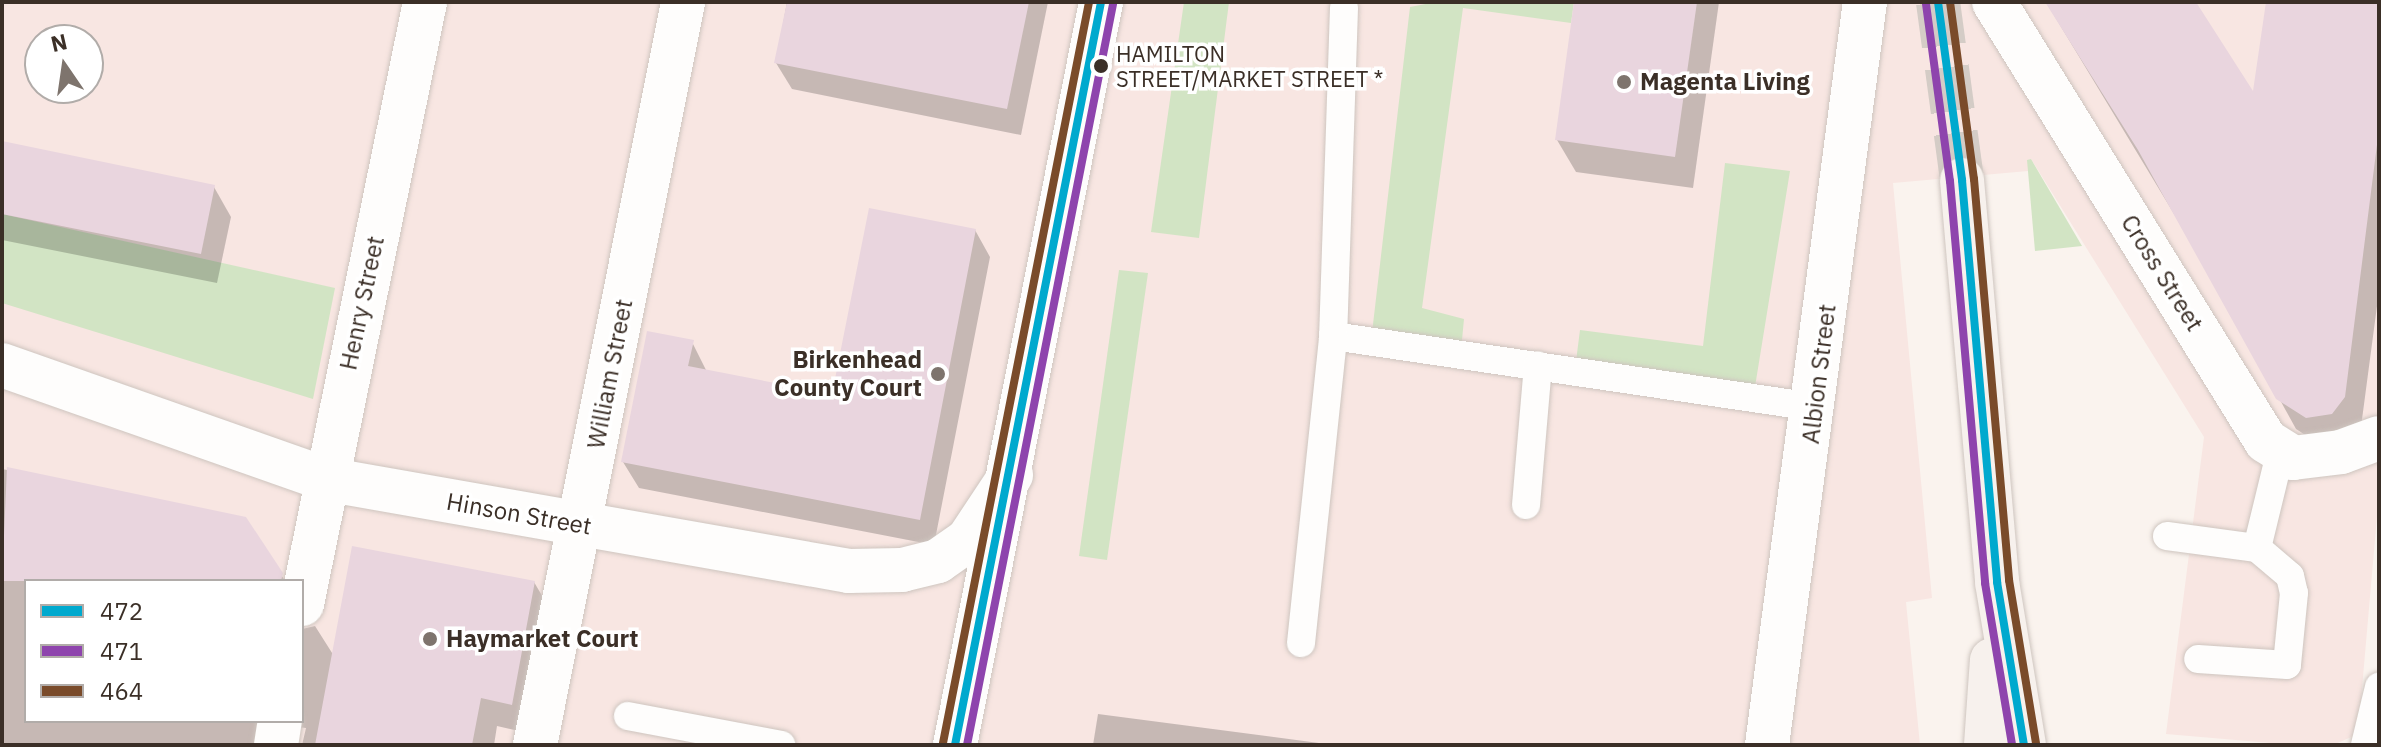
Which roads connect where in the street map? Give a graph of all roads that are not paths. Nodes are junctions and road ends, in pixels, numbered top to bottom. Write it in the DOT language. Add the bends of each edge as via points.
graph roads {
  1 [pos="425,2"];
  2 [pos="683,2"];
  3 [pos="1101,2"];
  4 [pos="1865,2"];
  5 [pos="1994,2"];
  6 [pos="1344,8"];
  7 [pos="1962,180"];
  8 [pos="1333,336"];
  9 [pos="2,365"];
  10 [pos="1538,366"];
  11 [pos="1815,407"];
  12 [pos="2379,438"];
  13 [pos="2280,454"];
  14 [pos="1011,475"];
  15 [pos="325,479"];
  16 [pos="1526,505"];
  17 [pos="580,525"];
  18 [pos="2167,536"];
  19 [pos="2257,548"];
  20 [pos="1997,582"];
  21 [pos="304,593"];
  22 [pos="1301,643"];
  23 [pos="2198,659"];
  24 [pos="2379,687"];
  25 [pos="628,716"];
  26 [pos="280,723"];
  27 [pos="276,745"];
  28 [pos="535,745"];
  29 [pos="781,745"];
  30 [pos="955,745"];
  31 [pos="1767,745"];
  32 [pos="1986,745"];
  33 [pos="2024,745"];
  34 [pos="2365,745"];
  1 -- 15 [label="street, Henry Street"];
  2 -- 17 [label="street, William Street"];
  3 -- 14 [label="street"];
  4 -- 11 [label="street, Albion Street"];
  5 -- 13 [label="street, Cross Street" via="2266,441"];
  6 -- 8 [label="lane"];
  7 -- 20 [label="main road"];
  8 -- 10 [label="lane"];
  8 -- 22 [label="lane"];
  9 -- 15 [label="street, Hinson Street"];
  10 -- 11 [label="lane"];
  10 -- 16 [label="lane"];
  11 -- 31 [label="street, Albion Street"];
  12 -- 13 [label="street" via="2341,452 2293,458"];
  13 -- 19 [label="lane"];
  14 -- 17 [label="street, Hinson Street" via="968,540 938,561 902,570 849,571"];
  14 -- 30 [label="street"];
  15 -- 17 [label="street, Hinson Street"];
  15 -- 21 [label="street, Henry Street"];
  17 -- 28 [label="street, William Street"];
  18 -- 19 [label="lane"];
  19 -- 23 [label="lane" via="2290,576 2294,593 2287,665"];
  20 -- 32 [label="main road"];
  20 -- 33 [label="main road"];
  24 -- 34 [label="lane"];
  25 -- 29 [label="lane"];
  26 -- 27 [label="street"];
}
